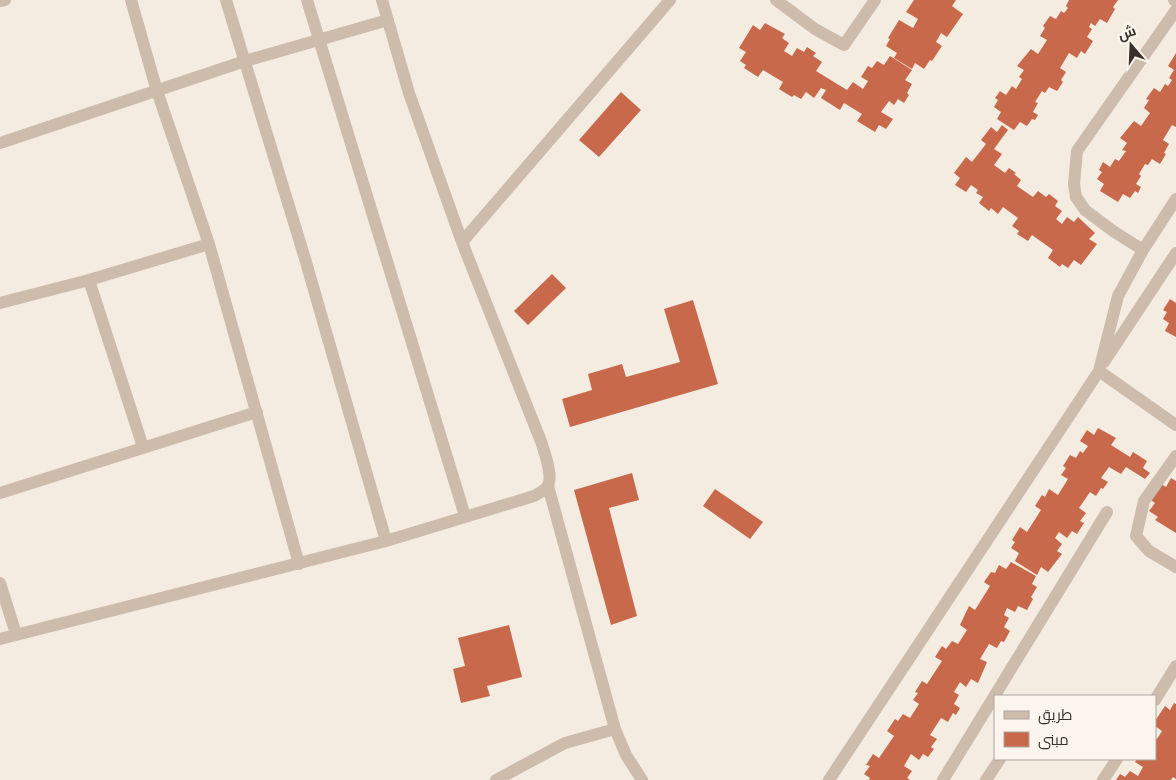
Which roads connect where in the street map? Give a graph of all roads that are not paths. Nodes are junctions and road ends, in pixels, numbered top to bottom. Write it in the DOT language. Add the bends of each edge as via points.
graph roads {
  1 [pos="5,0"];
  2 [pos="131,0"];
  3 [pos="226,0"];
  4 [pos="307,0"];
  5 [pos="382,0"];
  6 [pos="670,0"];
  7 [pos="776,0"];
  8 [pos="875,0"];
  9 [pos="0,2"];
  10 [pos="1176,10"];
  11 [pos="388,20"];
  12 [pos="319,39"];
  13 [pos="245,61"];
  14 [pos="158,91"];
  15 [pos="0,143"];
  16 [pos="1176,199"];
  17 [pos="462,242"];
  18 [pos="209,244"];
  19 [pos="1143,250"];
  20 [pos="1176,253"];
  21 [pos="89,280"];
  22 [pos="0,303"];
  23 [pos="1099,371"];
  24 [pos="256,412"];
  25 [pos="1176,425"];
  26 [pos="143,447"];
  27 [pos="1176,456"];
  28 [pos="548,486"];
  29 [pos="0,493"];
  30 [pos="1107,512"];
  31 [pos="465,516"];
  32 [pos="386,541"];
  33 [pos="299,564"];
  34 [pos="1176,567"];
  35 [pos="0,583"];
  36 [pos="16,634"];
  37 [pos="0,640"];
  38 [pos="1176,666"];
  39 [pos="995,695"];
  40 [pos="994,697"];
  41 [pos="1156,698"];
  42 [pos="615,729"];
  43 [pos="999,760"];
  44 [pos="1116,760"];
  45 [pos="515,777"];
  46 [pos="496,780"];
  47 [pos="642,780"];
  48 [pos="828,780"];
  49 [pos="943,780"];
  50 [pos="986,780"];
  51 [pos="1103,780"];
  1 -- 9 [label="street"];
  2 -- 14 [label="street"];
  3 -- 13 [label="street"];
  4 -- 12 [label="street"];
  5 -- 11 [label="street"];
  6 -- 17 [label="street"];
  7 -- 8 [label="street" via="815,30 844,45"];
  10 -- 19 [label="street" via="1077,151 1076,197 1085,210"];
  11 -- 12 [label="street"];
  11 -- 17 [label="street" via="409,93"];
  12 -- 13 [label="street"];
  12 -- 31 [label="street"];
  13 -- 14 [label="street"];
  13 -- 32 [label="street"];
  14 -- 15 [label="street"];
  14 -- 18 [label="street"];
  16 -- 19 [label="street"];
  17 -- 28 [label="street" via="542,444 548,466"];
  18 -- 21 [label="street"];
  18 -- 24 [label="street"];
  19 -- 23 [label="street" via="1118,296"];
  20 -- 23 [label="street"];
  21 -- 22 [label="street"];
  21 -- 26 [label="street"];
  23 -- 25 [label="street"];
  23 -- 48 [label="street"];
  24 -- 26 [label="street"];
  24 -- 33 [label="street"];
  26 -- 29 [label="street"];
  27 -- 34 [label="street" via="1144,502 1136,536 1149,551"];
  28 -- 31 [label="street" via="534,496"];
  28 -- 42 [label="street"];
  30 -- 39 [label="street"];
  31 -- 32 [label="street"];
  32 -- 33 [label="street"];
  33 -- 36 [label="street"];
  35 -- 36 [label="street"];
  36 -- 37 [label="street"];
  38 -- 41 [label="street"];
  40 -- 49 [label="street"];
  42 -- 45 [label="street" via="565,743"];
  42 -- 47 [label="street"];
  43 -- 50 [label="street"];
  44 -- 51 [label="street"];
  45 -- 46 [label="street"];
}
